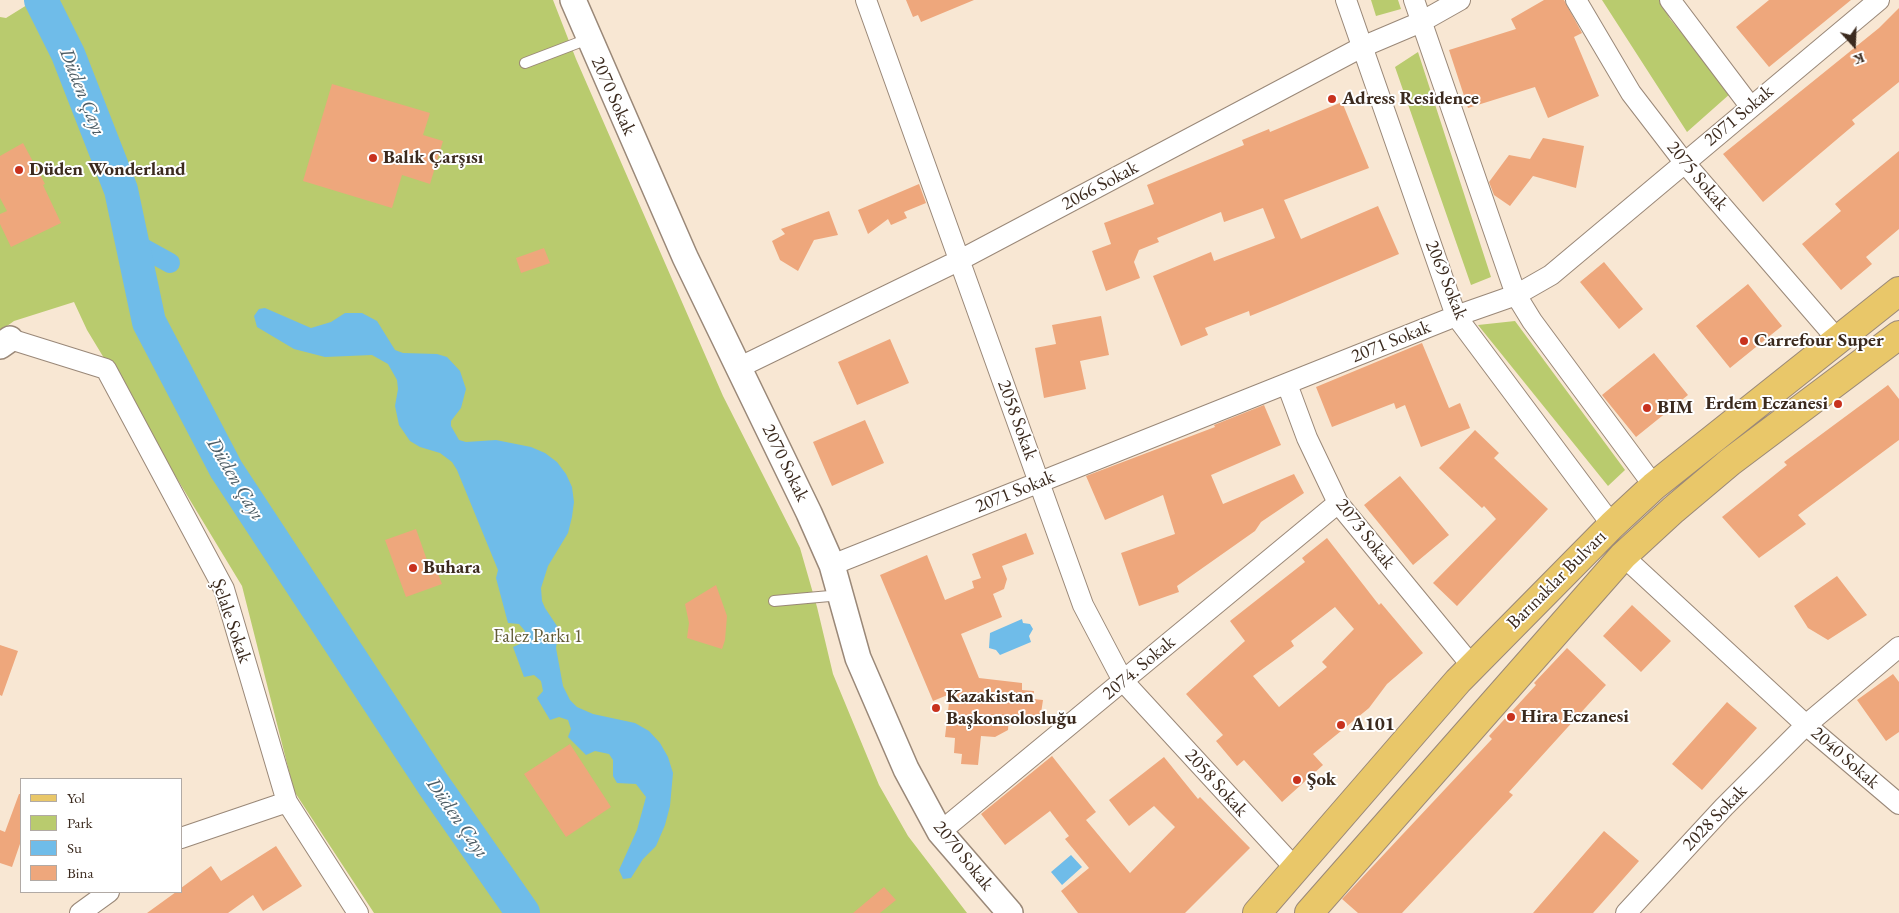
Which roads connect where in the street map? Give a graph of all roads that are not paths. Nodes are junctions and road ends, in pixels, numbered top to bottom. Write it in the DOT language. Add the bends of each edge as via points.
graph roads {
  1 [pos="573,0"];
  2 [pos="866,0"];
  3 [pos="1346,0"];
  4 [pos="1414,0"];
  5 [pos="1460,0"];
  6 [pos="1576,0"];
  7 [pos="1670,0"];
  8 [pos="1879,0"];
  9 [pos="1421,22"];
  10 [pos="588,39"];
  11 [pos="1362,47"];
  12 [pos="525,63"];
  13 [pos="1750,106"];
  14 [pos="1684,162"];
  15 [pos="960,260"];
  16 [pos="1899,291"];
  17 [pos="1516,295"];
  18 [pos="1456,316"];
  19 [pos="1899,335"];
  20 [pos="1837,339"];
  21 [pos="5,343"];
  22 [pos="738,368"];
  23 [pos="1287,384"];
  24 [pos="1039,482"];
  25 [pos="1654,486"];
  26 [pos="1338,503"];
  27 [pos="1612,525"];
  28 [pos="1623,556"];
  29 [pos="832,565"];
  30 [pos="842,595"];
  31 [pos="774,602"];
  32 [pos="1899,647"];
  33 [pos="1472,666"];
  34 [pos="1123,681"];
  35 [pos="1806,725"];
  36 [pos="287,802"];
  37 [pos="1899,804"];
  38 [pos="940,832"];
  39 [pos="182,838"];
  40 [pos="1295,868"];
  41 [pos="108,893"];
  42 [pos="1318,910"];
  43 [pos="80,913"];
  44 [pos="358,913"];
  45 [pos="1010,913"];
  46 [pos="1257,913"];
  47 [pos="1626,913"];
  1 -- 10 [label="street, 2070 Sokak"];
  2 -- 15 [label="street, 2058 Sokak"];
  3 -- 11 [label="street, 2069 Sokak"];
  4 -- 9 [label="street"];
  5 -- 9 [label="street, 2066 Sokak"];
  6 -- 14 [label="street, 2075 Sokak" via="1631,93"];
  7 -- 13 [label="street"];
  8 -- 13 [label="street, 2071 Sokak"];
  9 -- 11 [label="street, 2066 Sokak"];
  9 -- 17 [label="street"];
  10 -- 12 [label="lane"];
  10 -- 22 [label="street, 2070 Sokak"];
  11 -- 15 [label="street, 2066 Sokak"];
  11 -- 18 [label="street, 2069 Sokak"];
  13 -- 14 [label="street, 2071 Sokak"];
  14 -- 17 [label="street, 2071 Sokak" via="1551,275"];
  14 -- 20 [label="street, 2075 Sokak"];
  15 -- 22 [label="street, 2066 Sokak"];
  15 -- 24 [label="street, 2058 Sokak"];
  16 -- 20 [label="main road, Barınaklar Bulvarı"];
  17 -- 18 [label="street, 2071 Sokak"];
  17 -- 25 [label="street"];
  18 -- 23 [label="street, 2071 Sokak"];
  18 -- 27 [label="street, 2069 Sokak"];
  19 -- 28 [label="main road, Barınaklar Bulvarı" via="1730,462"];
  20 -- 25 [label="main road, Barınaklar Bulvarı"];
  21 -- 36 [label="street, Şelale Sokak" via="106,369 224,589"];
  22 -- 29 [label="street, 2070 Sokak"];
  23 -- 24 [label="street, 2071 Sokak"];
  23 -- 26 [label="street, 2073 Sokak" via="1307,438"];
  24 -- 29 [label="street, 2071 Sokak"];
  24 -- 34 [label="street, 2058 Sokak" via="1083,605"];
  25 -- 27 [label="main road, Barınaklar Bulvarı"];
  26 -- 33 [label="street, 2073 Sokak"];
  26 -- 34 [label="street, 2074. Sokak"];
  27 -- 33 [label="main road, Barınaklar Bulvarı"];
  28 -- 35 [label="street"];
  28 -- 42 [label="main road, Barınaklar Bulvarı"];
  29 -- 30 [label="street, 2070 Sokak"];
  30 -- 31 [label="lane"];
  30 -- 38 [label="street, 2070 Sokak" via="858,658 906,769"];
  32 -- 35 [label="street, 2040 Sokak"];
  33 -- 40 [label="main road, Barınaklar Bulvarı"];
  34 -- 38 [label="street, 2074. Sokak"];
  34 -- 40 [label="street, 2058 Sokak"];
  35 -- 37 [label="street, 2040 Sokak"];
  35 -- 47 [label="street, 2028 Sokak" via="1724,807"];
  36 -- 39 [label="street"];
  36 -- 44 [label="street, Şelale Sokak"];
  38 -- 45 [label="street, 2070 Sokak"];
  40 -- 46 [label="main road, Barınaklar Bulvarı"];
  41 -- 43 [label="street"];
}
